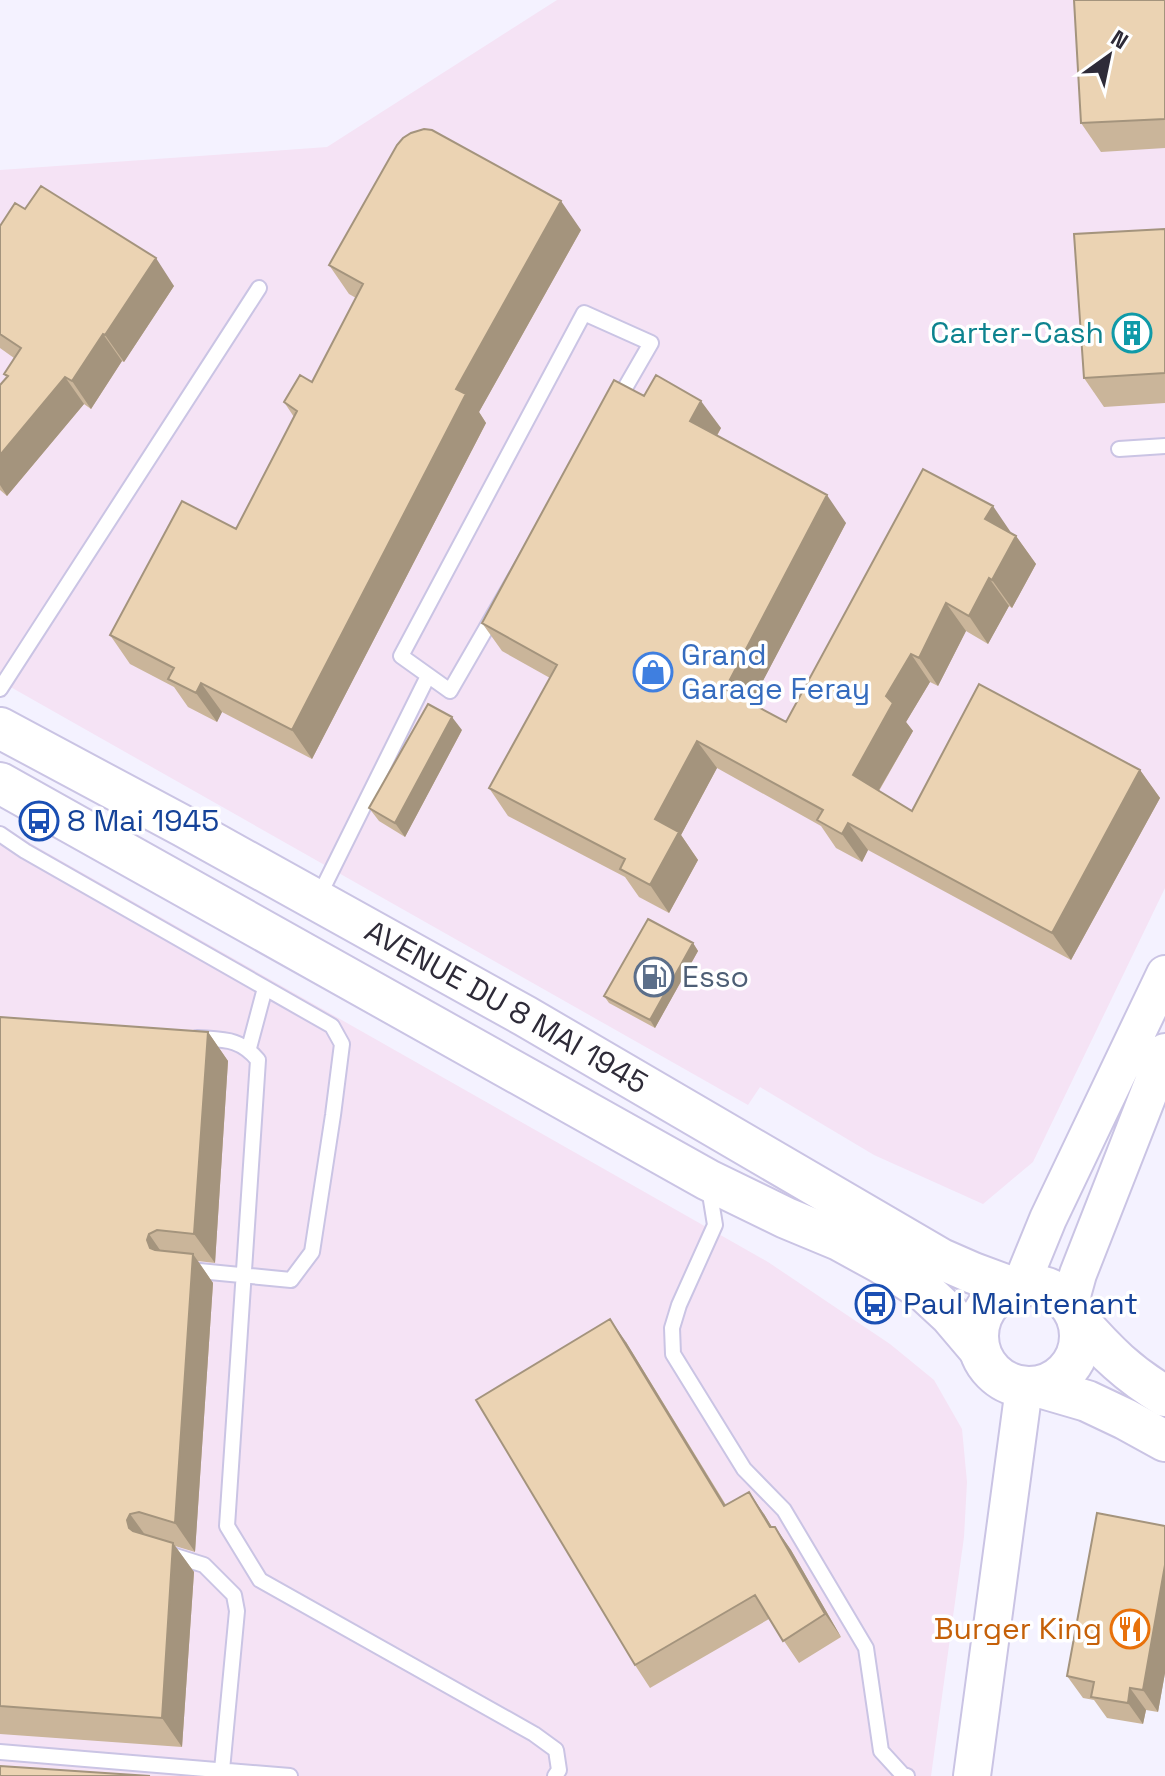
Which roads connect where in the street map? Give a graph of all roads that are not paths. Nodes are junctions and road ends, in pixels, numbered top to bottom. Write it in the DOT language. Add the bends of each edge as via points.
graph roads {
  1 [pos="259,288"];
  2 [pos="1165,446"];
  3 [pos="1119,449"];
  4 [pos="428,676"];
  5 [pos="0,689"];
  6 [pos="0,728"];
  7 [pos="0,783"];
  8 [pos="0,834"];
  9 [pos="316,901"];
  10 [pos="1165,974"];
  11 [pos="265,988"];
  12 [pos="183,1037"];
  13 [pos="249,1048"];
  14 [pos="1165,1052"];
  15 [pos="598,1119"];
  16 [pos="708,1180"];
  17 [pos="177,1269"];
  18 [pos="1016,1286"];
  19 [pos="1075,1314"];
  20 [pos="978,1348"];
  21 [pos="1032,1387"];
  22 [pos="1165,1396"];
  23 [pos="1165,1441"];
  24 [pos="157,1551"];
  25 [pos="0,1752"];
  26 [pos="222,1770"];
  27 [pos="290,1776"];
  28 [pos="555,1776"];
  29 [pos="907,1776"];
  30 [pos="972,1776"];
  1 -- 5 [label="lane"];
  2 -- 3 [label="lane"];
  4 -- 4 [label="lane" via="450,691 651,343 584,313 401,656"];
  4 -- 9 [label="lane"];
  6 -- 9 [label="main road, AVENUE DU 8 MAI 1945"];
  7 -- 15 [label="main road, AVENUE DU 8 MAI 1945"];
  8 -- 11 [label="lane"];
  9 -- 15 [label="main road" via="318,926 337,950"];
  9 -- 18 [label="main road, AVENUE DU 8 MAI 1945" via="525,1016 941,1259"];
  10 -- 18 [label="street"];
  11 -- 13 [label="lane"];
  11 -- 17 [label="lane" via="332,1026 342,1044 312,1252 291,1280"];
  12 -- 13 [label="lane"];
  13 -- 28 [label="lane" via="258,1060 227,1526 260,1580 534,1734 556,1750"];
  14 -- 19 [label="street" via="1078,1274"];
  15 -- 16 [label="main road, AVENUE DU 8 MAI 1945"];
  16 -- 20 [label="main road, AVENUE DU 8 MAI 1945" via="881,1263 923,1290"];
  16 -- 29 [label="lane" via="715,1225 679,1305 672,1328 673,1354 744,1469 784,1510 866,1648 881,1751"];
  18 -- 19 [label="main road, AVENUE DU 8 MAI 1945" via="1050,1289"];
  18 -- 20 [label="main road" via="987,1305 977,1333"];
  19 -- 21 [label="main road" via="1080,1334 1073,1362 1053,1382"];
  19 -- 22 [label="main road, AVENUE DU 8 MAI 1945" via="1106,1353"];
  20 -- 21 [label="main road, AVENUE DU 8 MAI 1945" via="995,1375 1009,1384"];
  21 -- 23 [label="main road, AVENUE DU 8 MAI 1945" via="1087,1401"];
  21 -- 30 [label="street"];
  24 -- 26 [label="lane" via="204,1565 234,1595 237,1611"];
  25 -- 26 [label="lane"];
  26 -- 27 [label="lane"];
}
